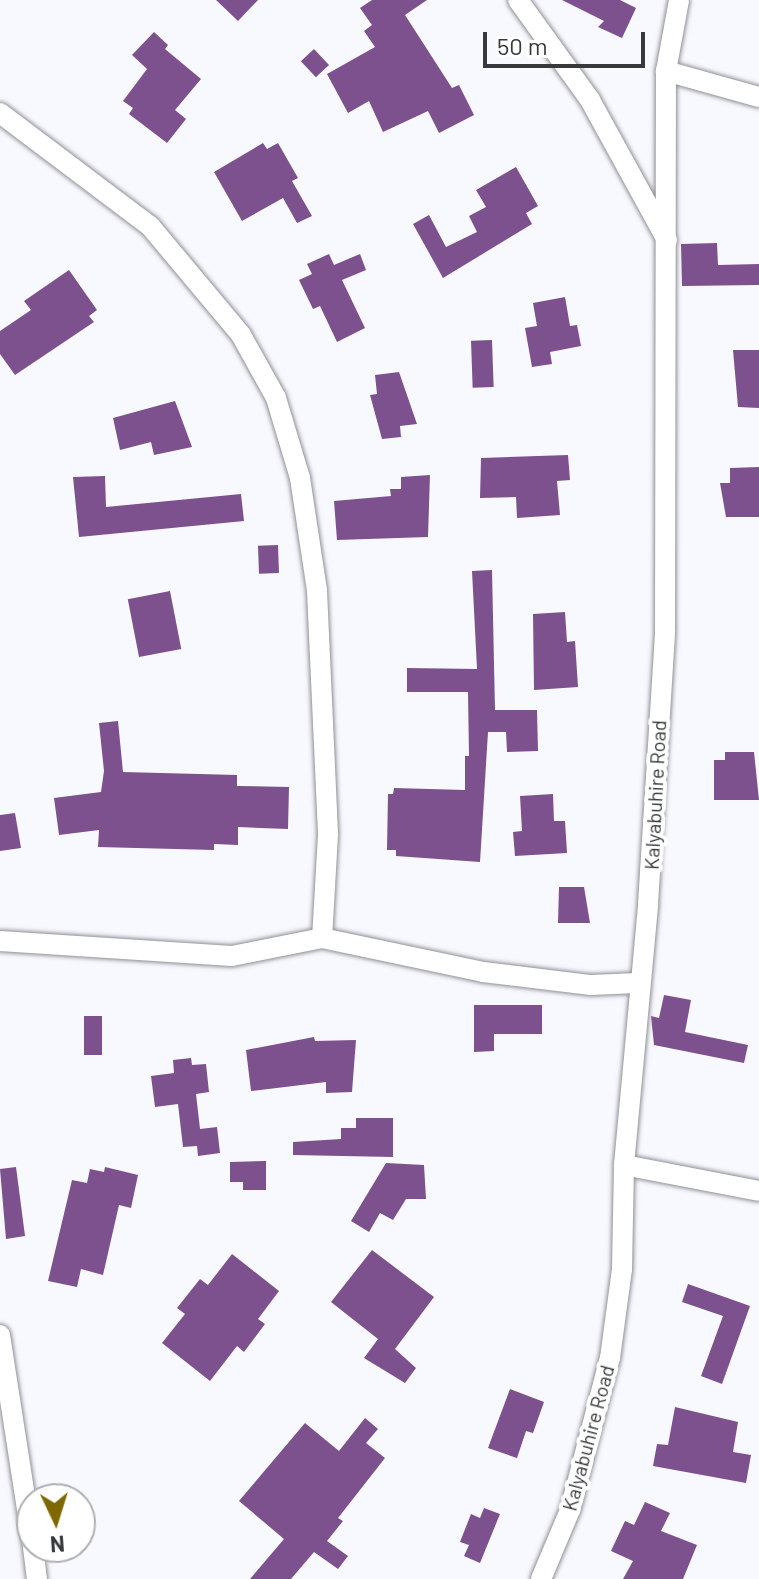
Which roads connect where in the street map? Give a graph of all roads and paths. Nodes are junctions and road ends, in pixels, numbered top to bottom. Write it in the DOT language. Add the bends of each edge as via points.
graph roads {
  1 [pos="518,0"];
  2 [pos="679,0"];
  3 [pos="666,71"];
  4 [pos="759,97"];
  5 [pos="0,113"];
  6 [pos="669,243"];
  7 [pos="322,938"];
  8 [pos="0,941"];
  9 [pos="637,983"];
  10 [pos="624,1165"];
  11 [pos="759,1191"];
  12 [pos="0,1335"];
  13 [pos="23,1483"];
  14 [pos="541,1579"];
  1 -- 6 [label="street" via="590,100"];
  2 -- 3 [label="street, Kalyabuhire Road"];
  3 -- 4 [label="street"];
  3 -- 6 [label="street, Kalyabuhire Road"];
  5 -- 7 [label="street" via="150,226 241,335 276,398 300,478 317,591 328,807"];
  6 -- 9 [label="street, Kalyabuhire Road" via="665,631 648,904"];
  7 -- 8 [label="street" via="232,956"];
  7 -- 9 [label="street" via="483,972 591,985"];
  9 -- 10 [label="street, Kalyabuhire Road"];
  10 -- 11 [label="street"];
  10 -- 14 [label="street, Kalyabuhire Road" via="622,1269 610,1358 570,1510"];
  12 -- 13 [label="street"];
}
